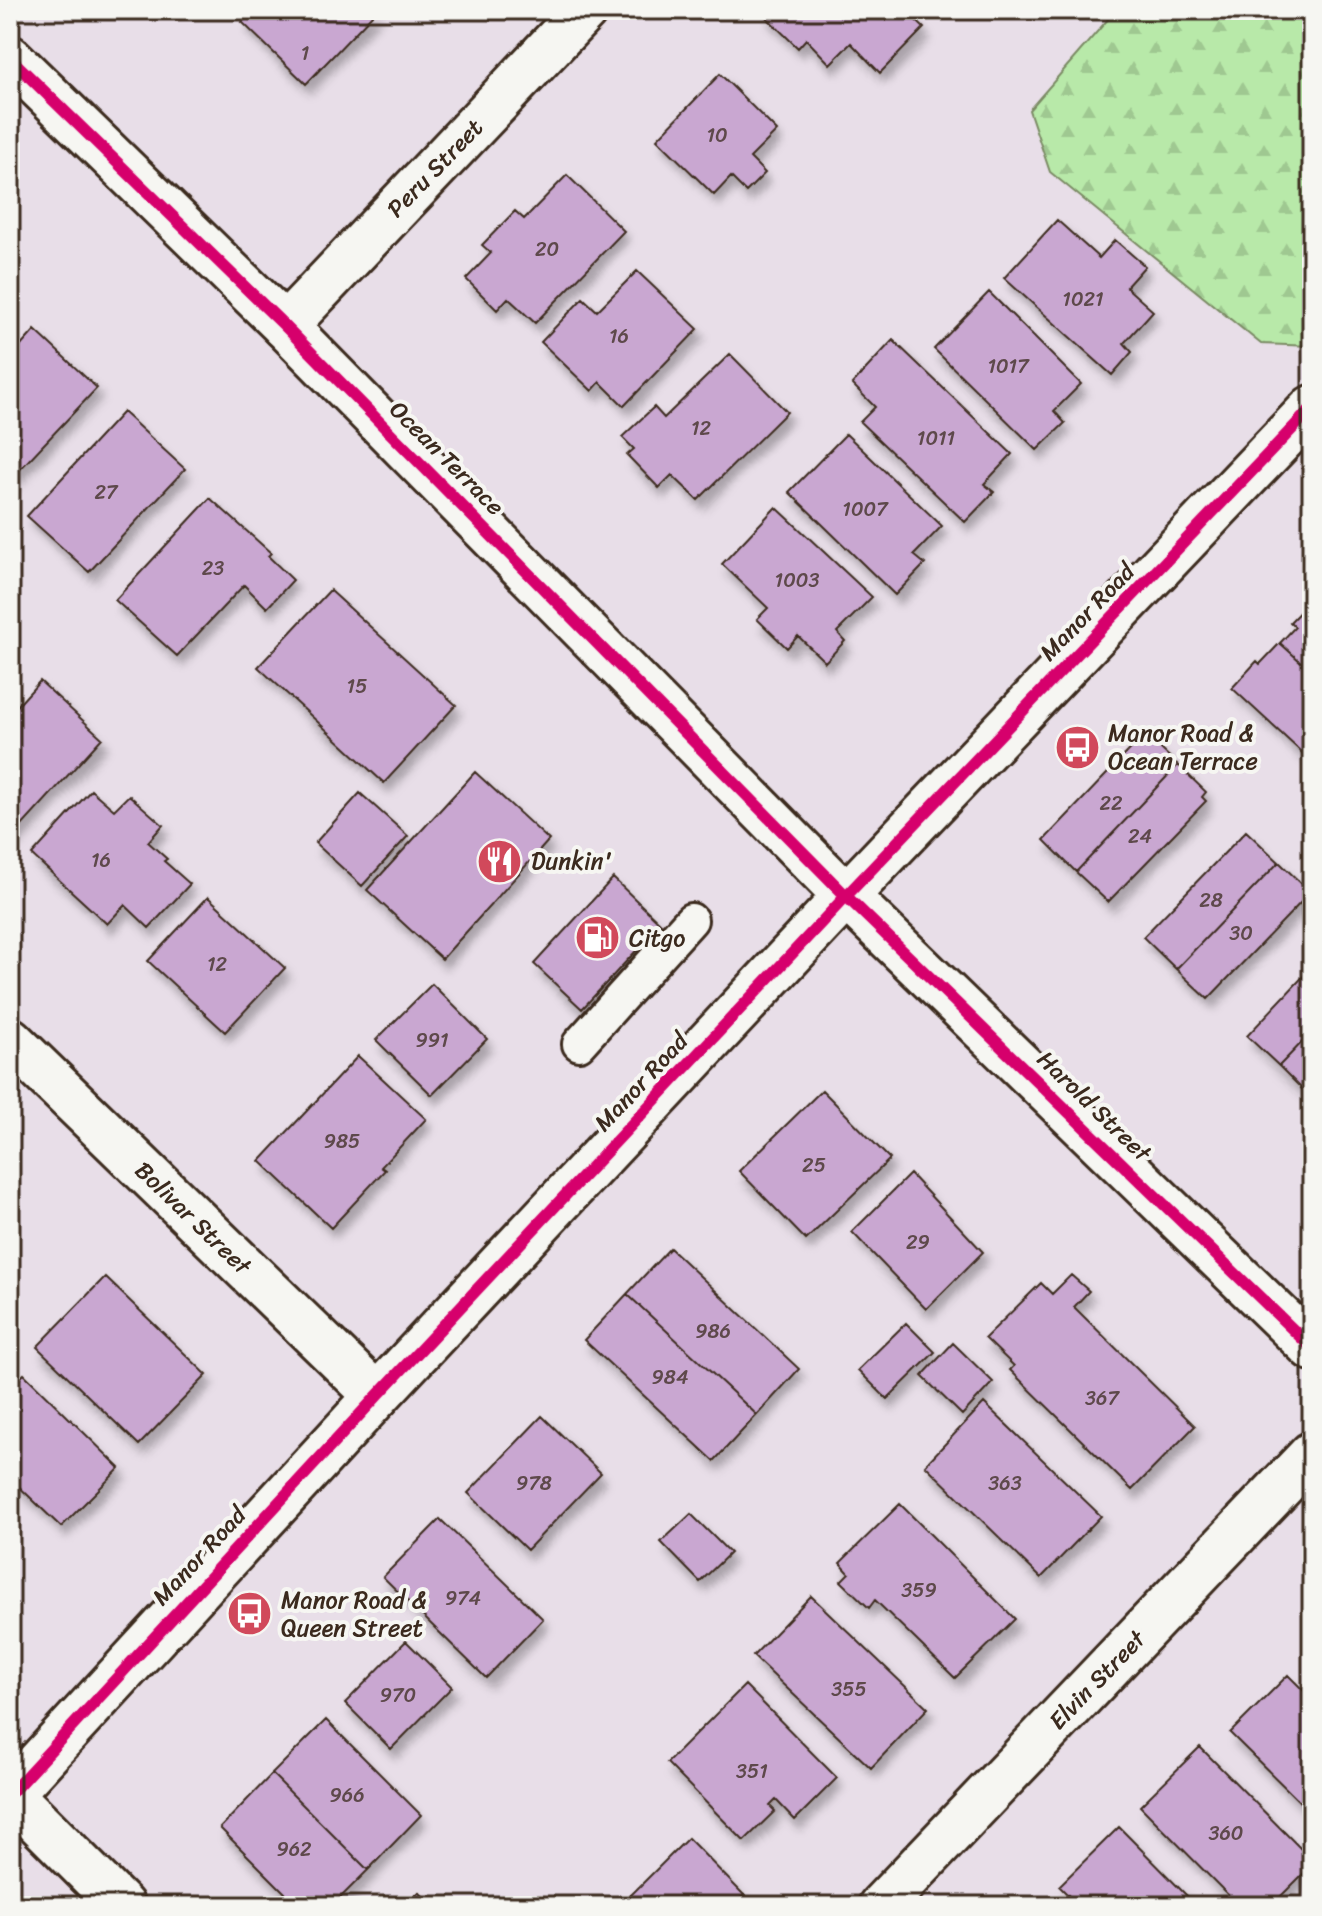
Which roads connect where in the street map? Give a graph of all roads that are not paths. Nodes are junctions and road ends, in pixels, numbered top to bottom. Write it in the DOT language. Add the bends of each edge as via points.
graph roads {
  1 [pos="585,10"];
  2 [pos="10,58"];
  3 [pos="285,326"];
  4 [pos="1312,408"];
  5 [pos="846,896"];
  6 [pos="691,920"];
  7 [pos="10,1040"];
  8 [pos="579,1044"];
  9 [pos="1312,1348"];
  10 [pos="377,1396"];
  11 [pos="1312,1454"];
  12 [pos="10,1794"];
  13 [pos="122,1906"];
  14 [pos="881,1906"];
  1 -- 3 [label="street, Peru Street"];
  2 -- 3 [label="street, Ocean Terrace"];
  3 -- 5 [label="street, Ocean Terrace"];
  4 -- 5 [label="street, Manor Road"];
  5 -- 9 [label="street, Harold Street"];
  5 -- 10 [label="street, Manor Road"];
  6 -- 8 [label="lane"];
  7 -- 10 [label="street, Bolivar Street"];
  10 -- 12 [label="street, Manor Road"];
  11 -- 14 [label="street, Elvin Street"];
  12 -- 13 [label="street"];
}
